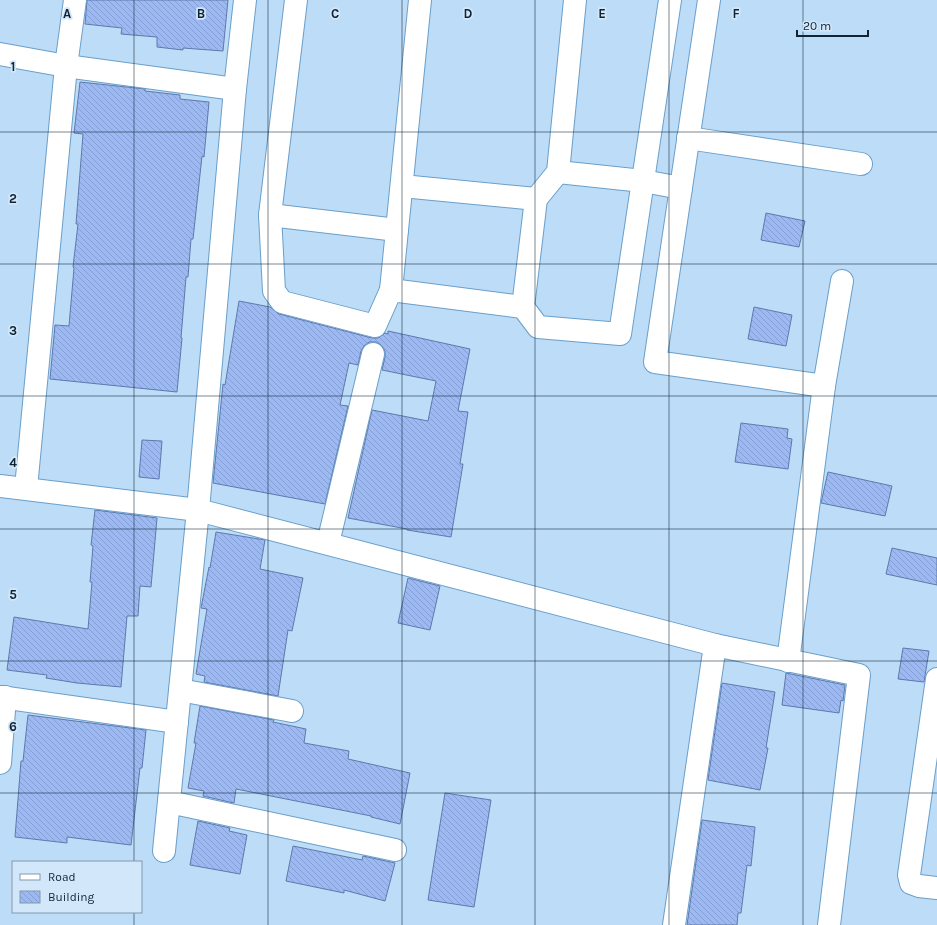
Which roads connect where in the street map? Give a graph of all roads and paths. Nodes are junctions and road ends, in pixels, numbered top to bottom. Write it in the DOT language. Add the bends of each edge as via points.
graph roads {
  1 [pos="75,0"];
  2 [pos="245,0"];
  3 [pos="296,0"];
  4 [pos="420,0"];
  5 [pos="575,0"];
  6 [pos="670,0"];
  7 [pos="709,0"];
  8 [pos="0,54"];
  9 [pos="66,66"];
  10 [pos="235,90"];
  11 [pos="688,138"];
  12 [pos="861,164"];
  13 [pos="558,172"];
  14 [pos="643,182"];
  15 [pos="402,186"];
  16 [pos="681,188"];
  17 [pos="536,199"];
  18 [pos="270,215"];
  19 [pos="397,230"];
  20 [pos="842,281"];
  21 [pos="391,290"];
  22 [pos="523,307"];
  23 [pos="373,354"];
  24 [pos="824,386"];
  25 [pos="0,486"];
  26 [pos="26,488"];
  27 [pos="198,510"];
  28 [pos="328,544"];
  29 [pos="715,645"];
  30 [pos="788,661"];
  31 [pos="937,679"];
  32 [pos="180,690"];
  33 [pos="3,697"];
  34 [pos="292,711"];
  35 [pos="177,722"];
  36 [pos="0,763"];
  37 [pos="169,802"];
  38 [pos="395,850"];
  39 [pos="164,851"];
  40 [pos="937,888"];
  41 [pos="674,925"];
  42 [pos="829,925"];
  1 -- 9 [label="street"];
  2 -- 10 [label="street"];
  3 -- 18 [label="street"];
  4 -- 15 [label="street"];
  5 -- 13 [label="street"];
  6 -- 14 [label="street"];
  7 -- 11 [label="street"];
  8 -- 9 [label="street"];
  9 -- 10 [label="street"];
  9 -- 26 [label="street"];
  10 -- 27 [label="street"];
  11 -- 12 [label="street"];
  11 -- 16 [label="street"];
  13 -- 14 [label="street"];
  13 -- 17 [label="street"];
  14 -- 16 [label="street"];
  14 -- 22 [label="street" via="620,334 538,327"];
  15 -- 17 [label="street"];
  15 -- 19 [label="street"];
  16 -- 24 [label="street" via="655,362"];
  17 -- 22 [label="street"];
  18 -- 19 [label="street"];
  18 -- 21 [label="street" via="274,291 282,302 375,326"];
  19 -- 21 [label="street"];
  20 -- 24 [label="street"];
  21 -- 22 [label="street"];
  23 -- 28 [label="street"];
  24 -- 30 [label="street"];
  25 -- 26 [label="street"];
  26 -- 27 [label="street"];
  27 -- 28 [label="street"];
  27 -- 32 [label="street"];
  28 -- 29 [label="street"];
  29 -- 30 [label="street"];
  29 -- 41 [label="street"];
  30 -- 42 [label="street" via="859,675"];
  31 -- 40 [label="street" via="909,875 911,883"];
  32 -- 34 [label="street"];
  32 -- 35 [label="street"];
  33 -- 35 [label="street"];
  33 -- 36 [label="street"];
  35 -- 37 [label="street"];
  37 -- 38 [label="street"];
  37 -- 39 [label="street"];
}
